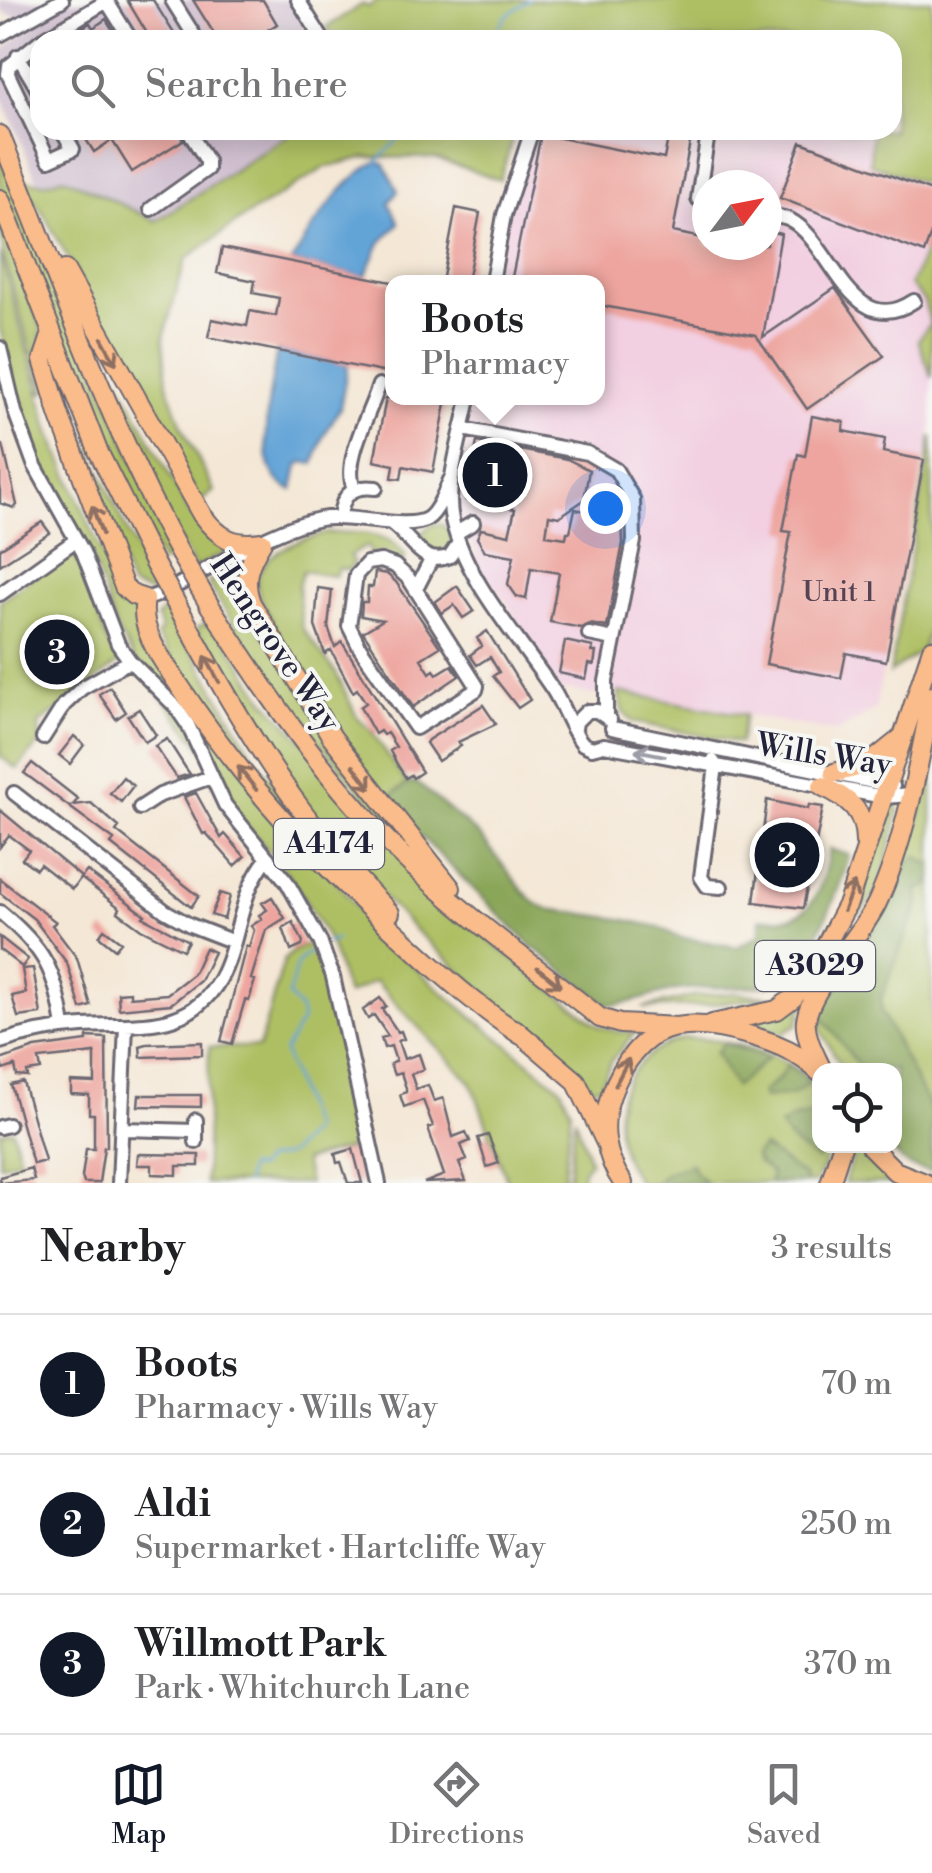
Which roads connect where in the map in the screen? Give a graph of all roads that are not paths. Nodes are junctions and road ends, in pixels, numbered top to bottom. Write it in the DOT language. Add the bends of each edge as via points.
graph roads {
  1 [pos="62,0"];
  2 [pos="172,0"];
  3 [pos="298,0"];
  4 [pos="107,1"];
  5 [pos="7,24"];
  6 [pos="58,30"];
  7 [pos="125,30"];
  8 [pos="191,30"];
  9 [pos="317,30"];
  10 [pos="0,35"];
  11 [pos="30,48"];
  12 [pos="18,56"];
  13 [pos="30,76"];
  14 [pos="30,120"];
  15 [pos="0,135"];
  16 [pos="39,140"];
  17 [pos="68,140"];
  18 [pos="194,140"];
  19 [pos="529,140"];
  20 [pos="708,140"];
  21 [pos="703,170"];
  22 [pos="0,199"];
  23 [pos="29,204"];
  24 [pos="151,209"];
  25 [pos="782,218"];
  26 [pos="493,275"];
  27 [pos="914,301"];
  28 [pos="52,333"];
  29 [pos="0,348"];
  30 [pos="379,386"];
  31 [pos="468,405"];
  32 [pos="463,429"];
  33 [pos="453,474"];
  34 [pos="376,488"];
  35 [pos="354,489"];
  36 [pos="340,517"];
  37 [pos="426,519"];
  38 [pos="390,523"];
  39 [pos="473,524"];
  40 [pos="454,539"];
  41 [pos="76,540"];
  42 [pos="262,542"];
  43 [pos="423,553"];
  44 [pos="412,584"];
  45 [pos="0,594"];
  46 [pos="145,599"];
  47 [pos="589,634"];
  48 [pos="614,639"];
  49 [pos="932,649"];
  50 [pos="130,662"];
  51 [pos="606,681"];
  52 [pos="932,696"];
  53 [pos="560,702"];
  54 [pos="585,713"];
  55 [pos="609,722"];
  56 [pos="575,729"];
  57 [pos="904,735"];
  58 [pos="44,738"];
  59 [pos="604,745"];
  60 [pos="704,746"];
  61 [pos="716,766"];
  62 [pos="211,778"];
  63 [pos="828,779"];
  64 [pos="886,790"];
  65 [pos="14,793"];
  66 [pos="911,795"];
  67 [pos="140,808"];
  68 [pos="865,852"];
  69 [pos="268,858"];
  70 [pos="720,887"];
  71 [pos="0,912"];
  72 [pos="472,916"];
  73 [pos="234,942"];
  74 [pos="712,1024"];
  75 [pos="126,1025"];
  76 [pos="678,1026"];
  77 [pos="64,1027"];
  78 [pos="521,1035"];
  79 [pos="0,1042"];
  80 [pos="818,1063"];
  81 [pos="812,1065"];
  82 [pos="123,1128"];
  83 [pos="196,1131"];
  84 [pos="606,1144"];
  85 [pos="840,1153"];
  86 [pos="877,1153"];
  87 [pos="619,1180"];
  88 [pos="119,1183"];
  89 [pos="379,1183"];
  90 [pos="830,1183"];
  91 [pos="924,1183"];
  1 -- 5 [label="street"];
  2 -- 8 [label="street"];
  3 -- 9 [label="street"];
  4 -- 6 [label="street"];
  4 -- 7 [label="street"];
  5 -- 10 [label="street"];
  11 -- 12 [label="street"];
  12 -- 13 [label="street"];
  12 -- 14 [label="street" via="8,74"];
  15 -- 23 [label="highway, Hengrove Way / A4174"];
  16 -- 17 [label="street" via="49,160 74,149"];
  18 -- 24 [label="street" via="207,169"];
  19 -- 26 [label="street"];
  20 -- 21 [label="street"];
  22 -- 28 [label="highway, Hengrove Way / A4174"];
  23 -- 42 [label="highway, one-way" via="202,515 227,540"];
  23 -- 72 [label="highway, Hengrove Way / A4174, bridge" via="108,406 210,606 312,754 379,832"];
  25 -- 27 [label="street" via="811,239 865,306 886,311"];
  46 -- 28 [label="highway, one-way" via="124,586 58,414 43,360"];
  78 -- 28 [label="highway, Hengrove Way / A4174, one-way, bridge" via="390,913 323,837 256,744 98,451"];
  29 -- 41 [label="street" via="15,412 44,486"];
  30 -- 35 [label="street" via="350,463"];
  31 -- 32 [label="street"];
  32 -- 33 [label="street"];
  32 -- 48 [label="street" via="573,448 609,464 623,480 636,526"];
  33 -- 37 [label="street"];
  33 -- 40 [label="street"];
  34 -- 35 [label="street"];
  35 -- 36 [label="street" via="343,498"];
  36 -- 38 [label="street"];
  36 -- 42 [label="street"];
  37 -- 38 [label="street"];
  37 -- 40 [label="street" via="445,518"];
  37 -- 43 [label="street" via="415,532"];
  38 -- 43 [label="street"];
  39 -- 40 [label="street"];
  40 -- 43 [label="street"];
  40 -- 53 [label="street"];
  41 -- 45 [label="street"];
  41 -- 50 [label="street"];
  42 -- 46 [label="street"];
  42 -- 72 [label="highway, one-way" via="246,586 262,624 332,737"];
  43 -- 44 [label="street"];
  44 -- 44 [label="street" via="390,563 367,564 356,575 348,616 360,648 416,728 478,687"];
  78 -- 46 [label="highway, one-way" via="484,1011 368,908 272,809 168,668 145,626"];
  47 -- 48 [label="street"];
  48 -- 51 [label="street"];
  49 -- 57 [label="highway, A3029"];
  50 -- 58 [label="street" via="82,688"];
  50 -- 62 [label="street" via="175,706"];
  51 -- 54 [label="street"];
  51 -- 55 [label="street"];
  52 -- 66 [label="highway, A3029"];
  53 -- 54 [label="street"];
  53 -- 56 [label="street"];
  54 -- 55 [label="street"];
  54 -- 56 [label="street"];
  55 -- 59 [label="street"];
  55 -- 60 [label="street, Wills Way"];
  56 -- 59 [label="street" via="586,746"];
  57 -- 63 [label="highway" via="868,764"];
  57 -- 64 [label="highway, A3029"];
  61 -- 59 [label="street, Wills Way, one-way"];
  60 -- 61 [label="street"];
  60 -- 63 [label="street, Wills Way"];
  61 -- 63 [label="street, Wills Way"];
  61 -- 70 [label="street" via="702,877 707,886"];
  62 -- 67 [label="street" via="160,794"];
  62 -- 69 [label="street"];
  63 -- 64 [label="street, Wills Way"];
  63 -- 68 [label="highway" via="860,814"];
  64 -- 66 [label="street, Wills Way"];
  64 -- 68 [label="highway, A3029"];
  65 -- 73 [label="street" via="165,911"];
  66 -- 80 [label="highway, A3029" via="879,898 807,1016"];
  74 -- 68 [label="highway, A3029, one-way" via="777,1010 793,998 842,916"];
  69 -- 73 [label="street" via="250,885"];
  69 -- 89 [label="street" via="324,950"];
  71 -- 77 [label="street" via="44,956"];
  72 -- 76 [label="highway, Hengrove Way / A4174, one-way" via="600,1018"];
  73 -- 75 [label="street" via="216,984 189,1011 166,1022"];
  74 -- 76 [label="highway, A4174"];
  74 -- 81 [label="highway, A4174" via="782,1047"];
  75 -- 77 [label="street"];
  75 -- 82 [label="street"];
  84 -- 76 [label="highway, A4174, one-way" via="608,1102 621,1069 643,1044"];
  77 -- 79 [label="street"];
  78 -- 84 [label="highway, Hengrove Way / A4174" via="576,1081"];
  82 -- 83 [label="street"];
  82 -- 88 [label="street"];
  84 -- 87 [label="highway, A4174"];
  85 -- 90 [label="highway"];
  86 -- 91 [label="highway" via="895,1172"];
}
